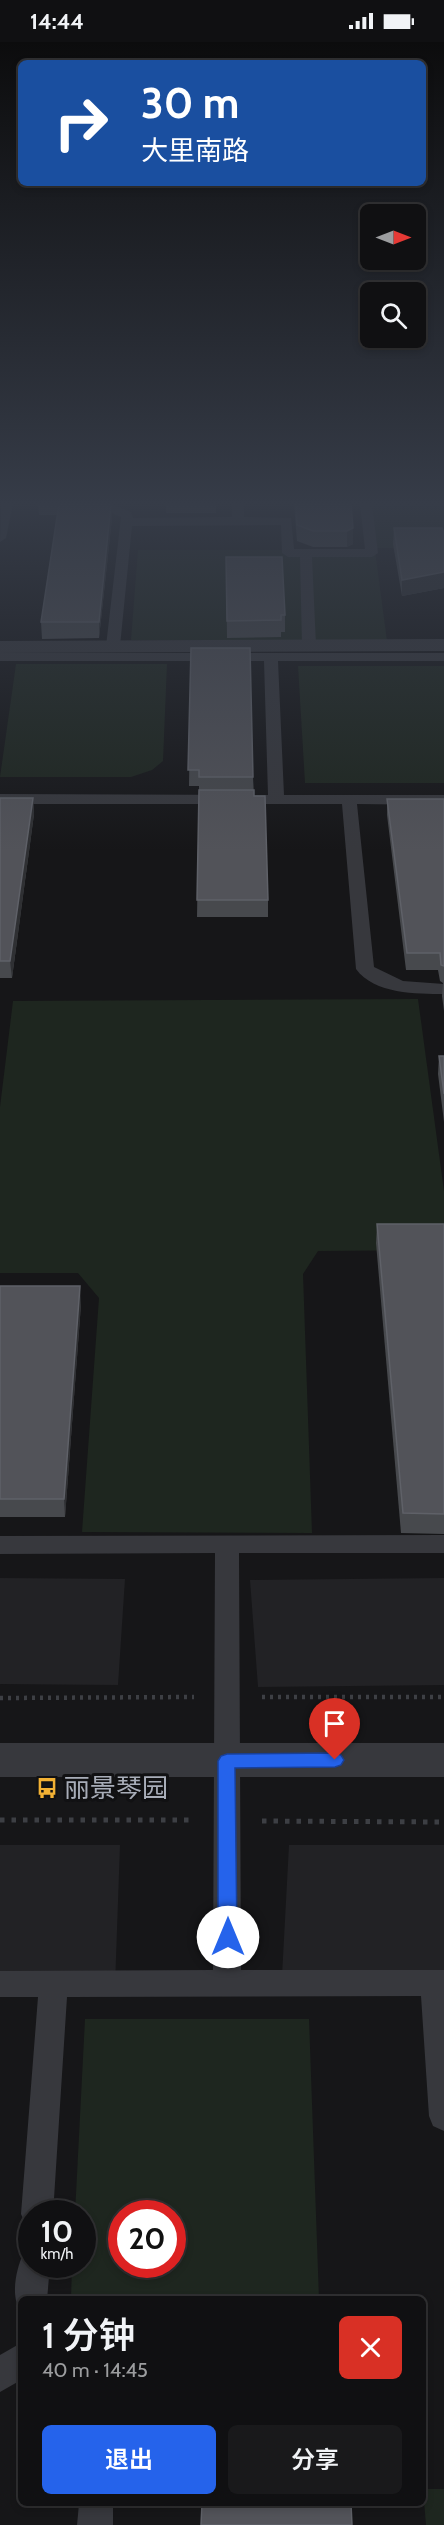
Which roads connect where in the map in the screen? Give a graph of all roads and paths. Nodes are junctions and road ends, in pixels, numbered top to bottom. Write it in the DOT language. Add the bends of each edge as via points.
graph roads {
  1 [pos="116,620"];
  2 [pos="308,620"];
  3 [pos="309,645"];
  4 [pos="444,645"];
  5 [pos="113,646"];
  6 [pos="0,647"];
  7 [pos="0,657"];
  8 [pos="272,657"];
  9 [pos="444,657"];
  10 [pos="0,799"];
  11 [pos="276,800"];
  12 [pos="349,800"];
  13 [pos="444,800"];
  14 [pos="444,989"];
  15 [pos="227,1544"];
  16 [pos="444,1544"];
  17 [pos="0,1545"];
  18 [pos="0,1760"];
  19 [pos="444,1760"];
  20 [pos="227,1761"];
  21 [pos="227,1983"];
  22 [pos="439,1983"];
  23 [pos="0,1984"];
  24 [pos="53,1984"];
  25 [pos="444,2116"];
  26 [pos="38,2200"];
  27 [pos="33,2278"];
  28 [pos="31,2296"];
  29 [pos="18,2362"];
  30 [pos="0,2375"];
  31 [pos="96,2506"];
  32 [pos="94,2525"];
  1 -- 5 [label="lane"];
  2 -- 3 [label="lane"];
  3 -- 4 [label="street"];
  3 -- 5 [label="street"];
  5 -- 6 [label="street"];
  7 -- 8 [label="lane"];
  8 -- 9 [label="lane"];
  8 -- 11 [label="lane"];
  10 -- 11 [label="lane"];
  11 -- 12 [label="lane"];
  12 -- 13 [label="lane"];
  12 -- 14 [label="lane" via="365,969 378,980 408,989"];
  15 -- 16 [label="lane"];
  15 -- 17 [label="lane"];
  15 -- 20 [label="lane"];
  18 -- 20 [label="street"];
  19 -- 20 [label="street"];
  20 -- 21 [label="lane"];
  21 -- 22 [label="lane"];
  21 -- 24 [label="lane"];
  22 -- 25 [label="lane"];
  23 -- 24 [label="lane"];
  24 -- 26 [label="lane"];
  27 -- 28 [label="lane"];
  29 -- 30 [label="lane"];
  31 -- 32 [label="lane"];
}
